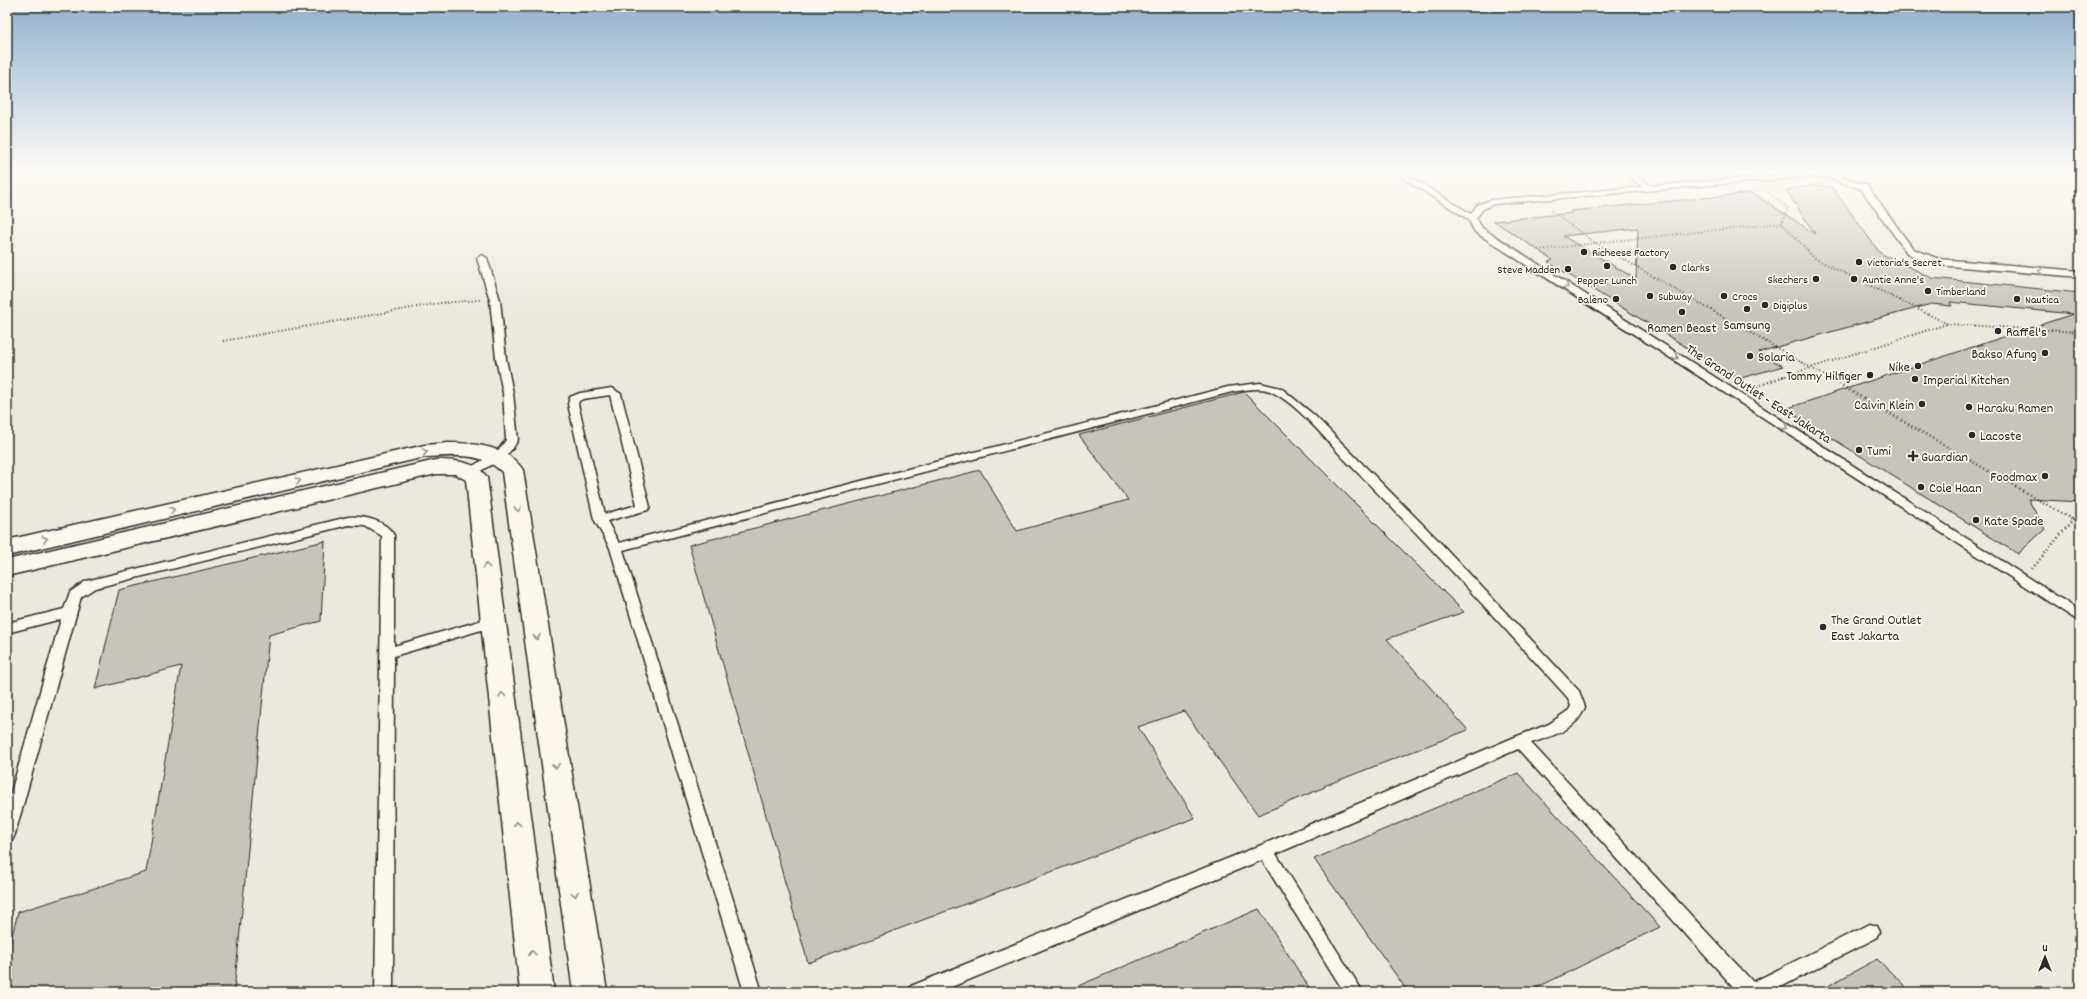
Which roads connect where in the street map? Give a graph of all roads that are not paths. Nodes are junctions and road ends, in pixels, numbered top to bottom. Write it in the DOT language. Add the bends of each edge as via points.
graph roads {
  1 [pos="1473,220"];
  2 [pos="1888,220"];
  3 [pos="482,258"];
  4 [pos="2080,274"];
  5 [pos="498,456"];
  6 [pos="471,472"];
  7 [pos="600,519"];
  8 [pos="7,548"];
  9 [pos="616,548"];
  10 [pos="7,568"];
  11 [pos="71,612"];
  12 [pos="2080,616"];
  13 [pos="493,622"];
  14 [pos="7,628"];
  15 [pos="387,653"];
  16 [pos="1520,741"];
  17 [pos="7,834"];
  18 [pos="1265,851"];
  19 [pos="1870,932"];
  20 [pos="384,992"];
  21 [pos="537,992"];
  22 [pos="590,992"];
  23 [pos="753,992"];
  24 [pos="917,992"];
  25 [pos="1354,992"];
  26 [pos="1750,992"];
  27 [pos="1753,992"];
  1 -- 12 [label="lane, The Grand Outlet - East Jakarta, one-way" via="1478,230"];
  4 -- 2 [label="lane, one-way" via="1938,262 1910,251"];
  3 -- 5 [label="lane" via="495,300 512,440"];
  5 -- 6 [label="lane"];
  8 -- 5 [label="street, one-way" via="425,451 460,450"];
  5 -- 22 [label="street, one-way" via="512,470"];
  6 -- 10 [label="street" via="460,468 436,467"];
  13 -- 6 [label="street, one-way" via="476,477"];
  7 -- 7 [label="lane" via="644,506 616,394 612,391 580,396 573,404"];
  7 -- 9 [label="lane"];
  9 -- 16 [label="lane" via="1217,393 1252,386 1266,387 1277,390 1302,410 1385,492 1574,695 1578,706 1570,722"];
  9 -- 23 [label="lane"];
  11 -- 14 [label="lane"];
  11 -- 15 [label="lane" via="75,595 92,584 348,521 362,520 377,526 388,535"];
  11 -- 17 [label="lane"];
  13 -- 15 [label="lane"];
  21 -- 13 [label="street, one-way"];
  15 -- 20 [label="lane"];
  16 -- 18 [label="lane"];
  16 -- 26 [label="lane"];
  18 -- 24 [label="lane"];
  18 -- 25 [label="lane"];
  19 -- 27 [label="lane"];
}
